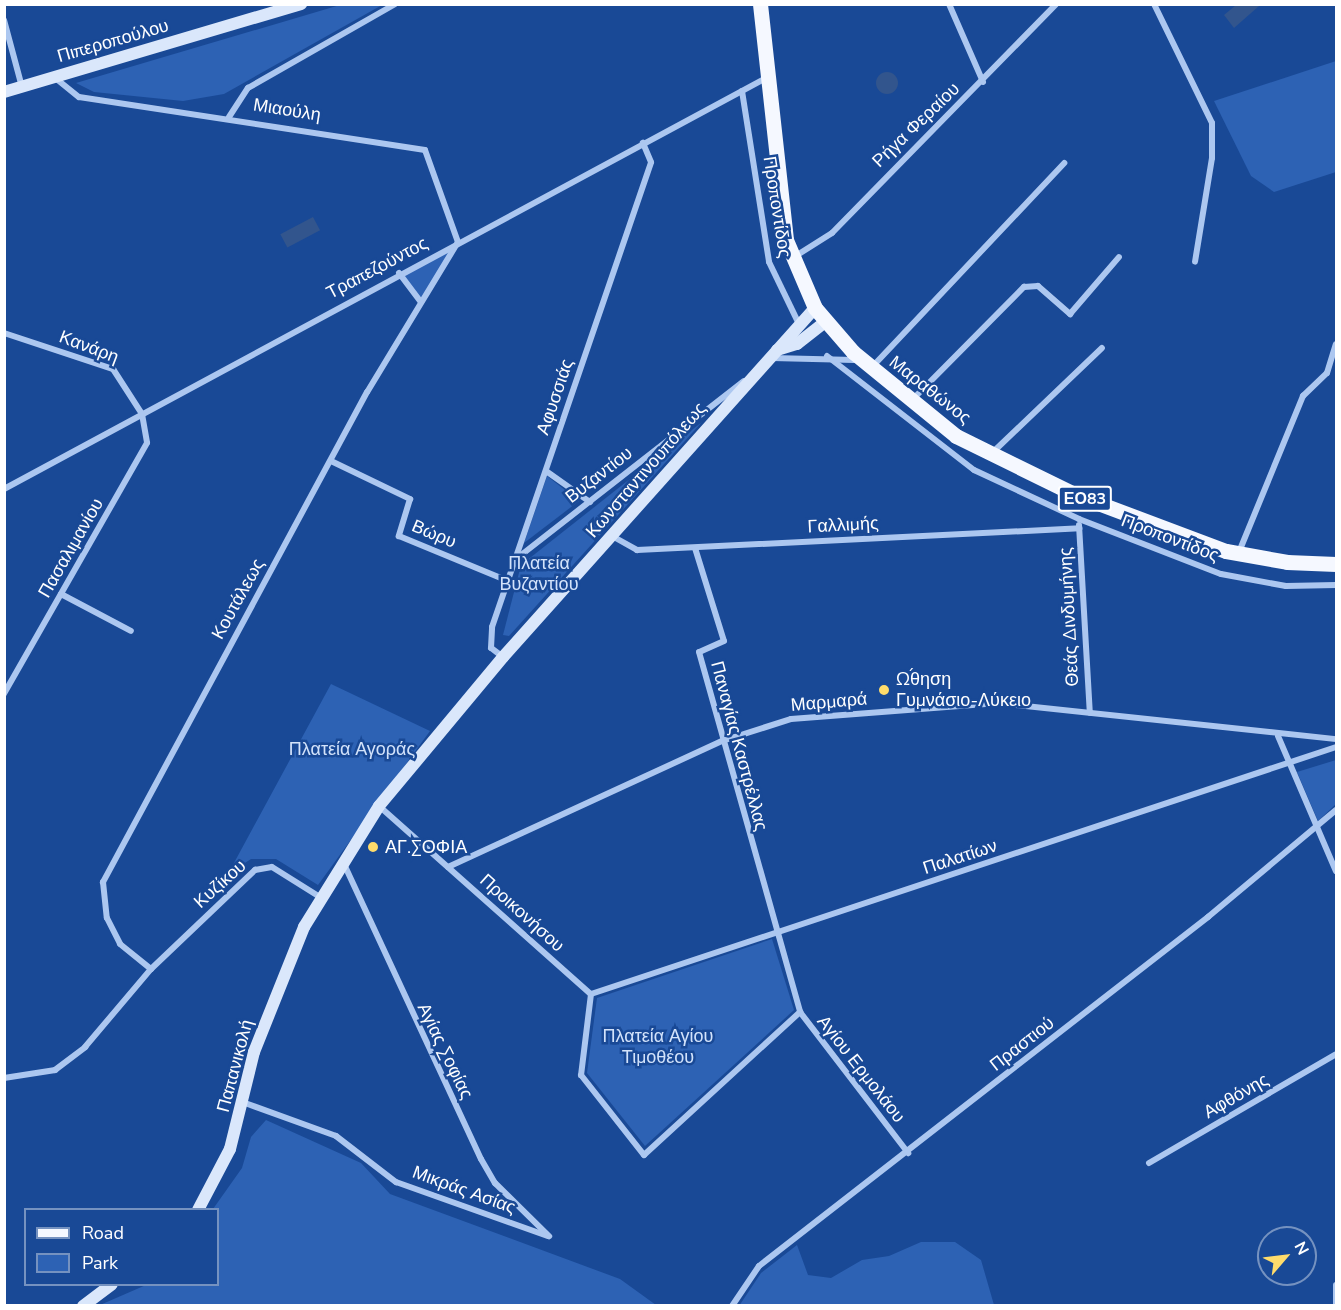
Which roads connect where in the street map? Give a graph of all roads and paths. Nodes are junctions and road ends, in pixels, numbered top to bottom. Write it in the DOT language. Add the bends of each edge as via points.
graph roads {
  1 [pos="301,4"];
  2 [pos="395,4"];
  3 [pos="760,4"];
  4 [pos="949,4"];
  5 [pos="1056,4"];
  6 [pos="1154,4"];
  7 [pos="4,20"];
  8 [pos="53,77"];
  9 [pos="766,78"];
  10 [pos="983,81"];
  11 [pos="22,87"];
  12 [pos="742,91"];
  13 [pos="4,92"];
  14 [pos="229,117"];
  15 [pos="643,143"];
  16 [pos="1064,163"];
  17 [pos="458,242"];
  18 [pos="1119,257"];
  19 [pos="791,259"];
  20 [pos="1195,262"];
  21 [pos="399,273"];
  22 [pos="420,301"];
  23 [pos="815,308"];
  24 [pos="798,322"];
  25 [pos="825,322"];
  26 [pos="4,333"];
  27 [pos="1336,344"];
  28 [pos="1102,348"];
  29 [pos="773,355"];
  30 [pos="827,356"];
  31 [pos="867,365"];
  32 [pos="758,369"];
  33 [pos="910,401"];
  34 [pos="142,414"];
  35 [pos="990,456"];
  36 [pos="331,461"];
  37 [pos="546,471"];
  38 [pos="4,489"];
  39 [pos="590,502"];
  40 [pos="1079,519"];
  41 [pos="1079,528"];
  42 [pos="612,536"];
  43 [pos="695,548"];
  44 [pos="1239,554"];
  45 [pos="515,560"];
  46 [pos="1336,564"];
  47 [pos="508,581"];
  48 [pos="1336,585"];
  49 [pos="61,594"];
  50 [pos="131,631"];
  51 [pos="503,657"];
  52 [pos="4,694"];
  53 [pos="1090,713"];
  54 [pos="1278,736"];
  55 [pos="1336,740"];
  56 [pos="722,741"];
  57 [pos="1336,747"];
  58 [pos="1290,765"];
  59 [pos="380,806"];
  60 [pos="1336,810"];
  61 [pos="1317,828"];
  62 [pos="343,861"];
  63 [pos="448,867"];
  64 [pos="1336,872"];
  65 [pos="320,897"];
  66 [pos="776,932"];
  67 [pos="151,969"];
  68 [pos="591,994"];
  69 [pos="800,1012"];
  70 [pos="1336,1054"];
  71 [pos="4,1078"];
  72 [pos="245,1103"];
  73 [pos="908,1153"];
  74 [pos="1149,1162"];
  75 [pos="199,1208"];
  76 [pos="549,1236"];
  77 [pos="1336,1285"];
  78 [pos="109,1286"];
  79 [pos="83,1305"];
  80 [pos="732,1305"];
  81 [pos="1336,1305"];
  1 -- 8 [label="street, Πιπεροπούλου"];
  2 -- 14 [label="street" via="248,88"];
  3 -- 9 [label="main road, Μαραθώνος / ΕΟ83"];
  4 -- 10 [label="street"];
  5 -- 10 [label="street, Ρήγα Φεραίου"];
  6 -- 20 [label="street" via="1212,123 1212,158"];
  7 -- 11 [label="street"];
  8 -- 11 [label="street, Πιπεροπούλου"];
  8 -- 14 [label="street, Μιαούλη" via="79,97"];
  9 -- 12 [label="street, Τραπεζούντος"];
  9 -- 19 [label="main road, Μαραθώνος / ΕΟ83" via="780,212"];
  10 -- 19 [label="street, Ρήγα Φεραίου" via="832,233"];
  11 -- 13 [label="street, Πιπεροπούλου"];
  12 -- 15 [label="street, Τραπεζούντος"];
  12 -- 24 [label="street, Προποντίδος" via="767,254"];
  14 -- 17 [label="street, Μιαούλη" via="425,150"];
  15 -- 17 [label="street, Τραπεζούντος"];
  15 -- 37 [label="street, Αφυσσιάς" via="651,162"];
  16 -- 31 [label="street"];
  17 -- 21 [label="street, Τραπεζούντος"];
  17 -- 22 [label="street, Κουτάλεως"];
  18 -- 33 [label="street" via="1070,314 1038,286 1024,287"];
  19 -- 23 [label="main road, Μαραθώνος / ΕΟ83"];
  21 -- 22 [label="street"];
  21 -- 34 [label="street, Τραπεζούντος"];
  22 -- 36 [label="street, Κουτάλεως"];
  23 -- 24 [label="street, Κωνσταντινουπόλεως"];
  23 -- 25 [label="main road, Μαραθώνος / ΕΟ83"];
  24 -- 29 [label="street, Κωνσταντινουπόλεως"];
  25 -- 29 [label="street, Κωνσταντινουπόλεως" via="797,344"];
  25 -- 31 [label="main road, Μαραθώνος / ΕΟ83"];
  26 -- 34 [label="street, Κανάρη" via="113,369"];
  27 -- 44 [label="street" via="1327,373 1303,396"];
  28 -- 35 [label="street"];
  29 -- 30 [label="street"];
  29 -- 32 [label="street, Κωνσταντινουπόλεως"];
  30 -- 31 [label="street"];
  30 -- 40 [label="street, Προποντίδος" via="974,470"];
  31 -- 33 [label="main road, Μαραθώνος / ΕΟ83"];
  32 -- 39 [label="street, Βυζαντίου"];
  32 -- 42 [label="street, Κωνσταντινουπόλεως"];
  33 -- 35 [label="main road, Μαραθώνος / ΕΟ83"];
  34 -- 38 [label="street, Τραπεζούντος"];
  34 -- 49 [label="street, Πασαλιμανίου" via="143,455"];
  35 -- 44 [label="main road, Μαραθώνος / ΕΟ83" via="1098,504"];
  36 -- 47 [label="street, Βώρυ" via="410,499 399,536"];
  36 -- 67 [label="street, Κουτάλεως" via="103,882 107,918 120,944"];
  37 -- 39 [label="street"];
  37 -- 45 [label="street, Αφυσσιάς"];
  39 -- 45 [label="street, Βυζαντίου"];
  40 -- 41 [label="street, Θεάς Δινδυμήνης"];
  40 -- 48 [label="street, Προποντίδος" via="1221,574 1286,586"];
  41 -- 43 [label="street, Γαλλιμής"];
  41 -- 53 [label="street, Θεάς Δινδυμήνης"];
  42 -- 43 [label="street, Γαλλιμής" via="637,550"];
  42 -- 51 [label="street, Κωνσταντινουπόλεως"];
  43 -- 56 [label="street, Παναγίας Καστρέλλας" via="724,641 699,652"];
  44 -- 46 [label="main road, Μαραθώνος / ΕΟ83"];
  45 -- 47 [label="street, Αφυσσιάς"];
  47 -- 51 [label="street, Αφυσσιάς" via="490,648"];
  49 -- 50 [label="street"];
  49 -- 52 [label="street, Πασαλιμανίου"];
  51 -- 59 [label="street, Κωνσταντινουπόλεως"];
  53 -- 54 [label="street, Μαρμαρά"];
  53 -- 56 [label="street, Μαρμαρά" via="998,703 791,719"];
  54 -- 55 [label="street, Μαρμαρά"];
  54 -- 58 [label="street"];
  56 -- 63 [label="street, Μαρμαρά"];
  56 -- 66 [label="street, Παναγίας Καστρέλλας"];
  57 -- 58 [label="street, Παλατίων"];
  58 -- 61 [label="street"];
  58 -- 66 [label="street, Παλατίων"];
  59 -- 62 [label="street, Κωνσταντινουπόλεως"];
  59 -- 63 [label="street, Προικονήσου"];
  60 -- 61 [label="street, Πραστιού"];
  61 -- 64 [label="street"];
  61 -- 73 [label="street, Πραστιού"];
  62 -- 65 [label="street, Κωνσταντινουπόλεως"];
  62 -- 76 [label="street, Αγίας Σοφίας" via="394,982 481,1159 495,1183"];
  63 -- 68 [label="street, Προικονήσου"];
  65 -- 67 [label="street, Κυζίκου" via="265,866"];
  65 -- 72 [label="street, Παπανικολή" via="258,1041"];
  66 -- 68 [label="street, Παλατίων"];
  66 -- 69 [label="street, Αγίου Ερμολάου"];
  67 -- 71 [label="street" via="85,1047 55,1070"];
  68 -- 69 [label="street" via="581,1075 644,1155"];
  69 -- 73 [label="street, Αγίου Ερμολάου"];
  70 -- 74 [label="street, Αφθόνης"];
  72 -- 75 [label="street, Παπανικολή" via="226,1158"];
  72 -- 76 [label="street, Μικράς Ασίας" via="336,1136 396,1182"];
  73 -- 80 [label="street, Πραστιού" via="759,1266"];
  77 -- 81 [label="street"];
  78 -- 79 [label="street"];
}
